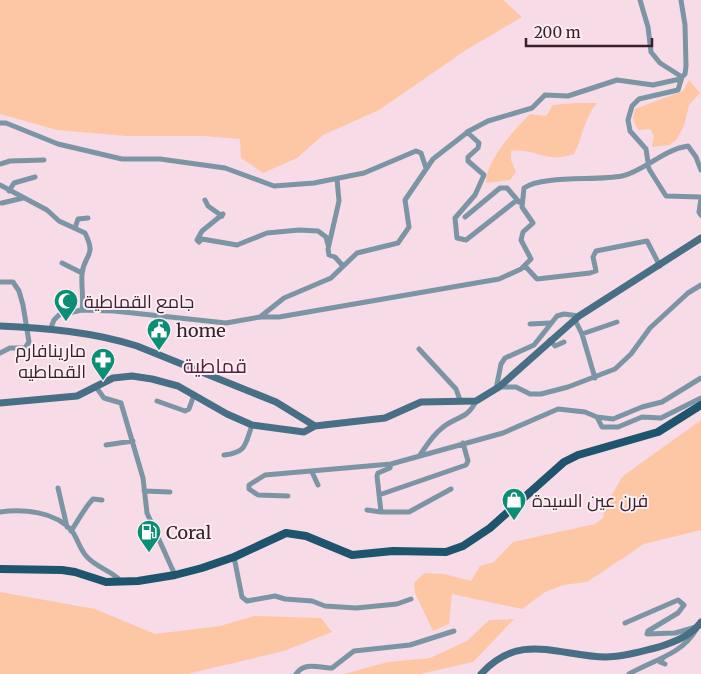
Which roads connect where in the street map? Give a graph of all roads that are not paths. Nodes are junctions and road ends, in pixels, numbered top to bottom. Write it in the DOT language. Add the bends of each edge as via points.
graph roads {
  1 [pos="640,0"];
  2 [pos="682,0"];
  3 [pos="682,77"];
  4 [pos="0,123"];
  5 [pos="467,132"];
  6 [pos="44,160"];
  7 [pos="649,162"];
  8 [pos="0,164"];
  9 [pos="426,168"];
  10 [pos="701,170"];
  11 [pos="35,177"];
  12 [pos="337,178"];
  13 [pos="0,185"];
  14 [pos="9,191"];
  15 [pos="23,198"];
  16 [pos="701,198"];
  17 [pos="205,200"];
  18 [pos="517,200"];
  19 [pos="2,203"];
  20 [pos="522,206"];
  21 [pos="701,215"];
  22 [pos="465,217"];
  23 [pos="88,218"];
  24 [pos="75,228"];
  25 [pos="701,238"];
  26 [pos="328,244"];
  27 [pos="62,263"];
  28 [pos="343,266"];
  29 [pos="525,266"];
  30 [pos="660,266"];
  31 [pos="82,273"];
  32 [pos="0,282"];
  33 [pos="701,285"];
  34 [pos="82,310"];
  35 [pos="260,317"];
  36 [pos="577,318"];
  37 [pos="617,322"];
  38 [pos="550,323"];
  39 [pos="530,324"];
  40 [pos="0,326"];
  41 [pos="26,327"];
  42 [pos="50,330"];
  43 [pos="582,334"];
  44 [pos="550,340"];
  45 [pos="564,342"];
  46 [pos="419,349"];
  47 [pos="0,353"];
  48 [pos="595,378"];
  49 [pos="701,378"];
  50 [pos="96,387"];
  51 [pos="497,389"];
  52 [pos="194,395"];
  53 [pos="701,398"];
  54 [pos="460,400"];
  55 [pos="157,401"];
  56 [pos="476,402"];
  57 [pos="0,403"];
  58 [pos="701,405"];
  59 [pos="596,416"];
  60 [pos="252,425"];
  61 [pos="315,426"];
  62 [pos="134,441"];
  63 [pos="463,443"];
  64 [pos="106,444"];
  65 [pos="224,455"];
  66 [pos="420,455"];
  67 [pos="391,464"];
  68 [pos="312,472"];
  69 [pos="318,485"];
  70 [pos="58,488"];
  71 [pos="451,489"];
  72 [pos="144,492"];
  73 [pos="170,492"];
  74 [pos="379,495"];
  75 [pos="288,496"];
  76 [pos="102,500"];
  77 [pos="367,510"];
  78 [pos="0,512"];
  79 [pos="381,512"];
  80 [pos="69,529"];
  81 [pos="234,557"];
  82 [pos="0,569"];
  83 [pos="175,575"];
  84 [pos="122,582"];
  85 [pos="411,599"];
  86 [pos="625,622"];
  87 [pos="699,625"];
  88 [pos="454,631"];
  89 [pos="664,657"];
  90 [pos="665,664"];
  91 [pos="296,674"];
  92 [pos="481,674"];
  93 [pos="629,674"];
  1 -- 3 [label="street" via="651,52 660,63"];
  2 -- 3 [label="street" via="686,66"];
  3 -- 5 [label="street" via="652,85 616,80 568,96 545,96 532,108 488,121"];
  3 -- 7 [label="street" via="678,90 648,95 632,106 628,120 630,131 646,149"];
  4 -- 12 [label="street" via="58,144 122,159 160,158 225,168 274,186 314,184"];
  5 -- 9 [label="street"];
  5 -- 18 [label="street" via="479,143 468,161 484,175 475,195 455,218 457,238 466,240"];
  6 -- 8 [label="street"];
  7 -- 10 [label="street" via="688,146"];
  7 -- 16 [label="street" via="649,169 666,196"];
  7 -- 20 [label="street" via="624,176 536,182 524,188"];
  9 -- 12 [label="street" via="421,153 416,151 364,173"];
  9 -- 28 [label="street" via="404,203 408,227 398,243 357,253"];
  11 -- 14 [label="street" via="14,183"];
  12 -- 26 [label="street" via="339,201"];
  13 -- 14 [label="street"];
  14 -- 15 [label="street"];
  15 -- 19 [label="street"];
  15 -- 24 [label="street"];
  16 -- 21 [label="street"];
  17 -- 26 [label="street" via="208,206 222,215 202,231 198,242 202,239 237,245 267,233 299,230 318,231 326,237"];
  18 -- 20 [label="street"];
  18 -- 22 [label="street" via="507,188 500,188"];
  20 -- 29 [label="street" via="533,223 521,236 531,259"];
  23 -- 24 [label="street" via="78,219"];
  24 -- 31 [label="street" via="85,233 91,247"];
  25 -- 30 [label="main road"];
  26 -- 28 [label="street" via="329,255"];
  27 -- 31 [label="street"];
  28 -- 35 [label="street" via="331,278 284,298"];
  29 -- 30 [label="street" via="537,279 596,272 593,257 596,250 647,241"];
  29 -- 35 [label="street" via="499,279 476,284 279,317"];
  30 -- 36 [label="main road"];
  31 -- 34 [label="street"];
  32 -- 41 [label="street" via="15,283 24,305"];
  33 -- 48 [label="street" via="650,328 615,369"];
  34 -- 35 [label="street" via="226,323"];
  34 -- 42 [label="street" via="59,315"];
  36 -- 38 [label="street" via="564,314"];
  36 -- 43 [label="street"];
  36 -- 44 [label="main road"];
  37 -- 43 [label="street"];
  38 -- 39 [label="street"];
  38 -- 51 [label="street" via="534,345 505,358"];
  40 -- 41 [label="main road"];
  41 -- 42 [label="main road"];
  41 -- 47 [label="street" via="28,346"];
  42 -- 61 [label="main road" via="114,339 137,346 276,402"];
  43 -- 48 [label="street"];
  44 -- 45 [label="street" via="555,346"];
  44 -- 51 [label="main road"];
  46 -- 54 [label="street" via="456,388"];
  48 -- 51 [label="street" via="541,394 530,394 516,387"];
  49 -- 59 [label="street" via="662,402 613,419"];
  50 -- 52 [label="main road" via="113,378 132,376 170,383"];
  50 -- 57 [label="main road" via="77,396"];
  50 -- 62 [label="street" via="104,398 121,403"];
  51 -- 56 [label="main road"];
  52 -- 55 [label="street" via="189,409 183,412"];
  52 -- 60 [label="main road"];
  53 -- 59 [label="street" via="661,418 642,417 618,427 602,427"];
  54 -- 56 [label="main road"];
  54 -- 61 [label="main road" via="421,402 384,418"];
  56 -- 66 [label="street" via="469,414 437,432"];
  58 -- 81 [label="main road" via="658,432 564,462 490,528 463,546 446,552 393,551 352,555 290,532"];
  59 -- 63 [label="street" via="558,409 503,433"];
  60 -- 61 [label="main road" via="304,432"];
  60 -- 65 [label="street" via="243,450"];
  62 -- 64 [label="street"];
  62 -- 72 [label="street"];
  63 -- 66 [label="street"];
  63 -- 74 [label="street" via="468,461 466,465"];
  66 -- 67 [label="street"];
  67 -- 68 [label="street"];
  67 -- 74 [label="street" via="390,468 378,473"];
  68 -- 69 [label="street"];
  68 -- 75 [label="street" via="265,475 249,485 249,490 255,494"];
  70 -- 80 [label="street"];
  71 -- 79 [label="street" via="410,512"];
  72 -- 73 [label="street"];
  72 -- 83 [label="street" via="150,521"];
  74 -- 79 [label="street"];
  76 -- 80 [label="street" via="93,499"];
  77 -- 79 [label="street"];
  78 -- 80 [label="street" via="28,510"];
  80 -- 84 [label="street" via="87,558"];
  81 -- 83 [label="main road"];
  81 -- 85 [label="street" via="242,597 247,601 275,596 325,606 356,608 397,604"];
  82 -- 84 [label="main road" via="70,571 101,581"];
  83 -- 84 [label="main road"];
  86 -- 87 [label="street" via="678,600 684,605 678,614 647,634 675,632"];
  87 -- 89 [label="street" via="686,643"];
  87 -- 92 [label="main road" via="689,634 666,644 623,655 606,657 518,649 495,661"];
  88 -- 91 [label="street" via="410,645 354,651 332,668 313,666 302,668"];
  89 -- 90 [label="street" via="660,662"];
  89 -- 93 [label="street"];
}
